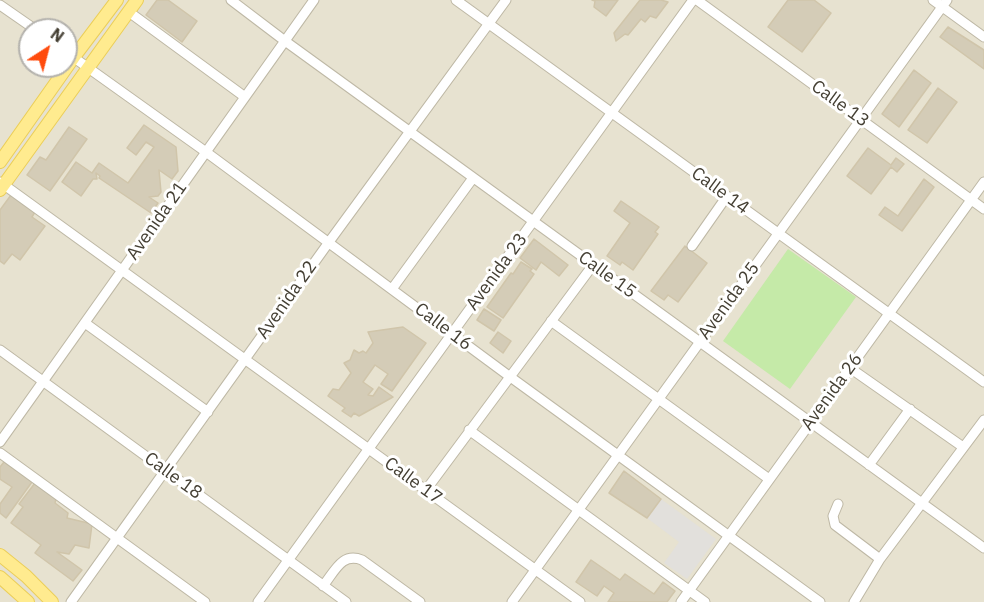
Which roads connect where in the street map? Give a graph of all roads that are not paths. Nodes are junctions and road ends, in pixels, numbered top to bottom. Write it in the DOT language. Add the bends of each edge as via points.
graph roads {
  1 [pos="117,0"];
  2 [pos="137,0"];
  3 [pos="231,0"];
  4 [pos="314,0"];
  5 [pos="456,0"];
  6 [pos="506,0"];
  7 [pos="695,0"];
  8 [pos="933,0"];
  9 [pos="944,3"];
  10 [pos="0,4"];
  11 [pos="129,12"];
  12 [pos="19,18"];
  13 [pos="489,24"];
  14 [pos="984,37"];
  15 [pos="285,41"];
  16 [pos="78,45"];
  17 [pos="78,60"];
  18 [pos="89,68"];
  19 [pos="54,78"];
  20 [pos="245,97"];
  21 [pos="612,113"];
  22 [pos="860,119"];
  23 [pos="410,132"];
  24 [pos="206,152"];
  25 [pos="0,162"];
  26 [pos="473,178"];
  27 [pos="984,182"];
  28 [pos="1,186"];
  29 [pos="727,196"];
  30 [pos="972,200"];
  31 [pos="984,209"];
  32 [pos="533,222"];
  33 [pos="778,233"];
  34 [pos="329,242"];
  35 [pos="692,246"];
  36 [pos="593,265"];
  37 [pos="122,270"];
  38 [pos="392,289"];
  39 [pos="889,314"];
  40 [pos="551,321"];
  41 [pos="85,323"];
  42 [pos="452,334"];
  43 [pos="699,342"];
  44 [pos="0,350"];
  45 [pos="245,359"];
  46 [pos="850,368"];
  47 [pos="508,376"];
  48 [pos="43,381"];
  49 [pos="984,382"];
  50 [pos="658,398"];
  51 [pos="910,409"];
  52 [pos="208,412"];
  53 [pos="984,420"];
  54 [pos="811,421"];
  55 [pos="469,430"];
  56 [pos="0,442"];
  57 [pos="963,447"];
  58 [pos="369,449"];
  59 [pos="0,453"];
  60 [pos="617,455"];
  61 [pos="869,465"];
  62 [pos="166,471"];
  63 [pos="769,479"];
  64 [pos="426,490"];
  65 [pos="838,504"];
  66 [pos="921,504"];
  67 [pos="577,510"];
  68 [pos="729,535"];
  69 [pos="117,539"];
  70 [pos="984,549"];
  71 [pos="0,555"];
  72 [pos="880,559"];
  73 [pos="288,561"];
  74 [pos="534,569"];
  75 [pos="0,577"];
  76 [pos="323,586"];
  77 [pos="689,591"];
  78 [pos="28,602"];
  79 [pos="52,602"];
  80 [pos="71,602"];
  81 [pos="205,602"];
  82 [pos="258,602"];
  83 [pos="346,602"];
  84 [pos="420,602"];
  85 [pos="512,602"];
  86 [pos="580,602"];
  87 [pos="681,602"];
  88 [pos="705,602"];
  89 [pos="820,602"];
  90 [pos="854,602"];
  1 -- 16 [label="main road"];
  2 -- 11 [label="main road"];
  3 -- 15 [label="street, Calle 15"];
  4 -- 15 [label="street, Avenida 21"];
  5 -- 13 [label="street, Calle 14"];
  6 -- 13 [label="street, Avenida 22"];
  7 -- 21 [label="street, Avenida 23"];
  7 -- 22 [label="street, Calle 13"];
  8 -- 9 [label="street"];
  9 -- 14 [label="street"];
  9 -- 22 [label="street, Avenida 25"];
  10 -- 12 [label="street"];
  11 -- 18 [label="main road"];
  11 -- 20 [label="street"];
  13 -- 21 [label="street, Calle 14"];
  13 -- 23 [label="street, Avenida 22"];
  15 -- 20 [label="street, Avenida 21"];
  15 -- 23 [label="street, Calle 15"];
  17 -- 18 [label="street, Calle 16"];
  18 -- 24 [label="street, Calle 16"];
  18 -- 28 [label="main road"];
  19 -- 25 [label="main road"];
  20 -- 24 [label="street, Avenida 21"];
  21 -- 29 [label="street, Calle 14"];
  21 -- 32 [label="street, Avenida 23"];
  22 -- 30 [label="street, Calle 13"];
  22 -- 33 [label="street, Avenida 25"];
  23 -- 26 [label="street, Calle 15"];
  23 -- 34 [label="street, Avenida 22"];
  24 -- 34 [label="street, Calle 16"];
  24 -- 37 [label="street, Avenida 21"];
  26 -- 32 [label="street, Calle 15"];
  26 -- 38 [label="street"];
  27 -- 30 [label="street, Avenida 26"];
  28 -- 37 [label="street, Calle 17"];
  29 -- 33 [label="street, Calle 14"];
  29 -- 35 [label="street"];
  30 -- 31 [label="street, Calle 13"];
  30 -- 39 [label="street, Avenida 26"];
  32 -- 36 [label="street, Calle 15"];
  32 -- 42 [label="street, Avenida 23"];
  33 -- 39 [label="street, Calle 14"];
  33 -- 43 [label="street, Avenida 25"];
  34 -- 38 [label="street, Calle 16"];
  34 -- 45 [label="street, Avenida 22"];
  36 -- 40 [label="street"];
  36 -- 43 [label="street, Calle 15"];
  37 -- 41 [label="street, Avenida 21"];
  37 -- 45 [label="street, Calle 17"];
  38 -- 42 [label="street, Calle 16"];
  39 -- 46 [label="street, Avenida 26"];
  39 -- 49 [label="street, Calle 14"];
  40 -- 47 [label="street"];
  40 -- 50 [label="street"];
  41 -- 48 [label="street, Avenida 21"];
  41 -- 52 [label="street"];
  42 -- 47 [label="street, Calle 16"];
  42 -- 58 [label="street, Avenida 23"];
  43 -- 50 [label="street, Avenida 25"];
  43 -- 54 [label="street, Calle 15"];
  44 -- 48 [label="street, Calle 18"];
  45 -- 52 [label="street, Avenida 22"];
  45 -- 58 [label="street, Calle 17"];
  46 -- 51 [label="street"];
  46 -- 54 [label="street, Avenida 26"];
  47 -- 55 [label="street"];
  47 -- 60 [label="street, Calle 16"];
  48 -- 56 [label="street, Avenida 21"];
  48 -- 62 [label="street, Calle 18"];
  50 -- 60 [label="street, Avenida 25"];
  50 -- 63 [label="street"];
  51 -- 57 [label="street"];
  51 -- 61 [label="street"];
  52 -- 62 [label="street, Avenida 22"];
  53 -- 57 [label="street"];
  54 -- 61 [label="street, Calle 15"];
  54 -- 63 [label="street, Avenida 26"];
  55 -- 64 [label="street"];
  55 -- 67 [label="street"];
  57 -- 66 [label="street"];
  58 -- 64 [label="street, Calle 17"];
  58 -- 73 [label="street, Avenida 23"];
  59 -- 69 [label="street"];
  60 -- 67 [label="street, Avenida 25"];
  60 -- 68 [label="street, Calle 16"];
  61 -- 66 [label="street, Calle 15"];
  62 -- 69 [label="street, Avenida 22"];
  62 -- 73 [label="street, Calle 18"];
  63 -- 68 [label="street, Avenida 26"];
  64 -- 74 [label="street, Calle 17"];
  65 -- 72 [label="street" via="833,516 835,525"];
  66 -- 70 [label="street, Calle 15"];
  66 -- 72 [label="street"];
  67 -- 74 [label="street, Avenida 25"];
  67 -- 77 [label="street"];
  68 -- 77 [label="street, Avenida 26"];
  68 -- 89 [label="street, Calle 16"];
  69 -- 80 [label="street, Avenida 22"];
  69 -- 81 [label="street"];
  71 -- 79 [label="main road"];
  72 -- 90 [label="street"];
  73 -- 76 [label="street, Calle 18"];
  73 -- 82 [label="street, Avenida 23"];
  74 -- 85 [label="street, Avenida 25"];
  74 -- 86 [label="street, Calle 17"];
  75 -- 78 [label="main road"];
  76 -- 83 [label="street, Calle 18"];
  76 -- 84 [label="street" via="344,559 354,557"];
  77 -- 87 [label="street, Avenida 26"];
  77 -- 88 [label="street"];
}
